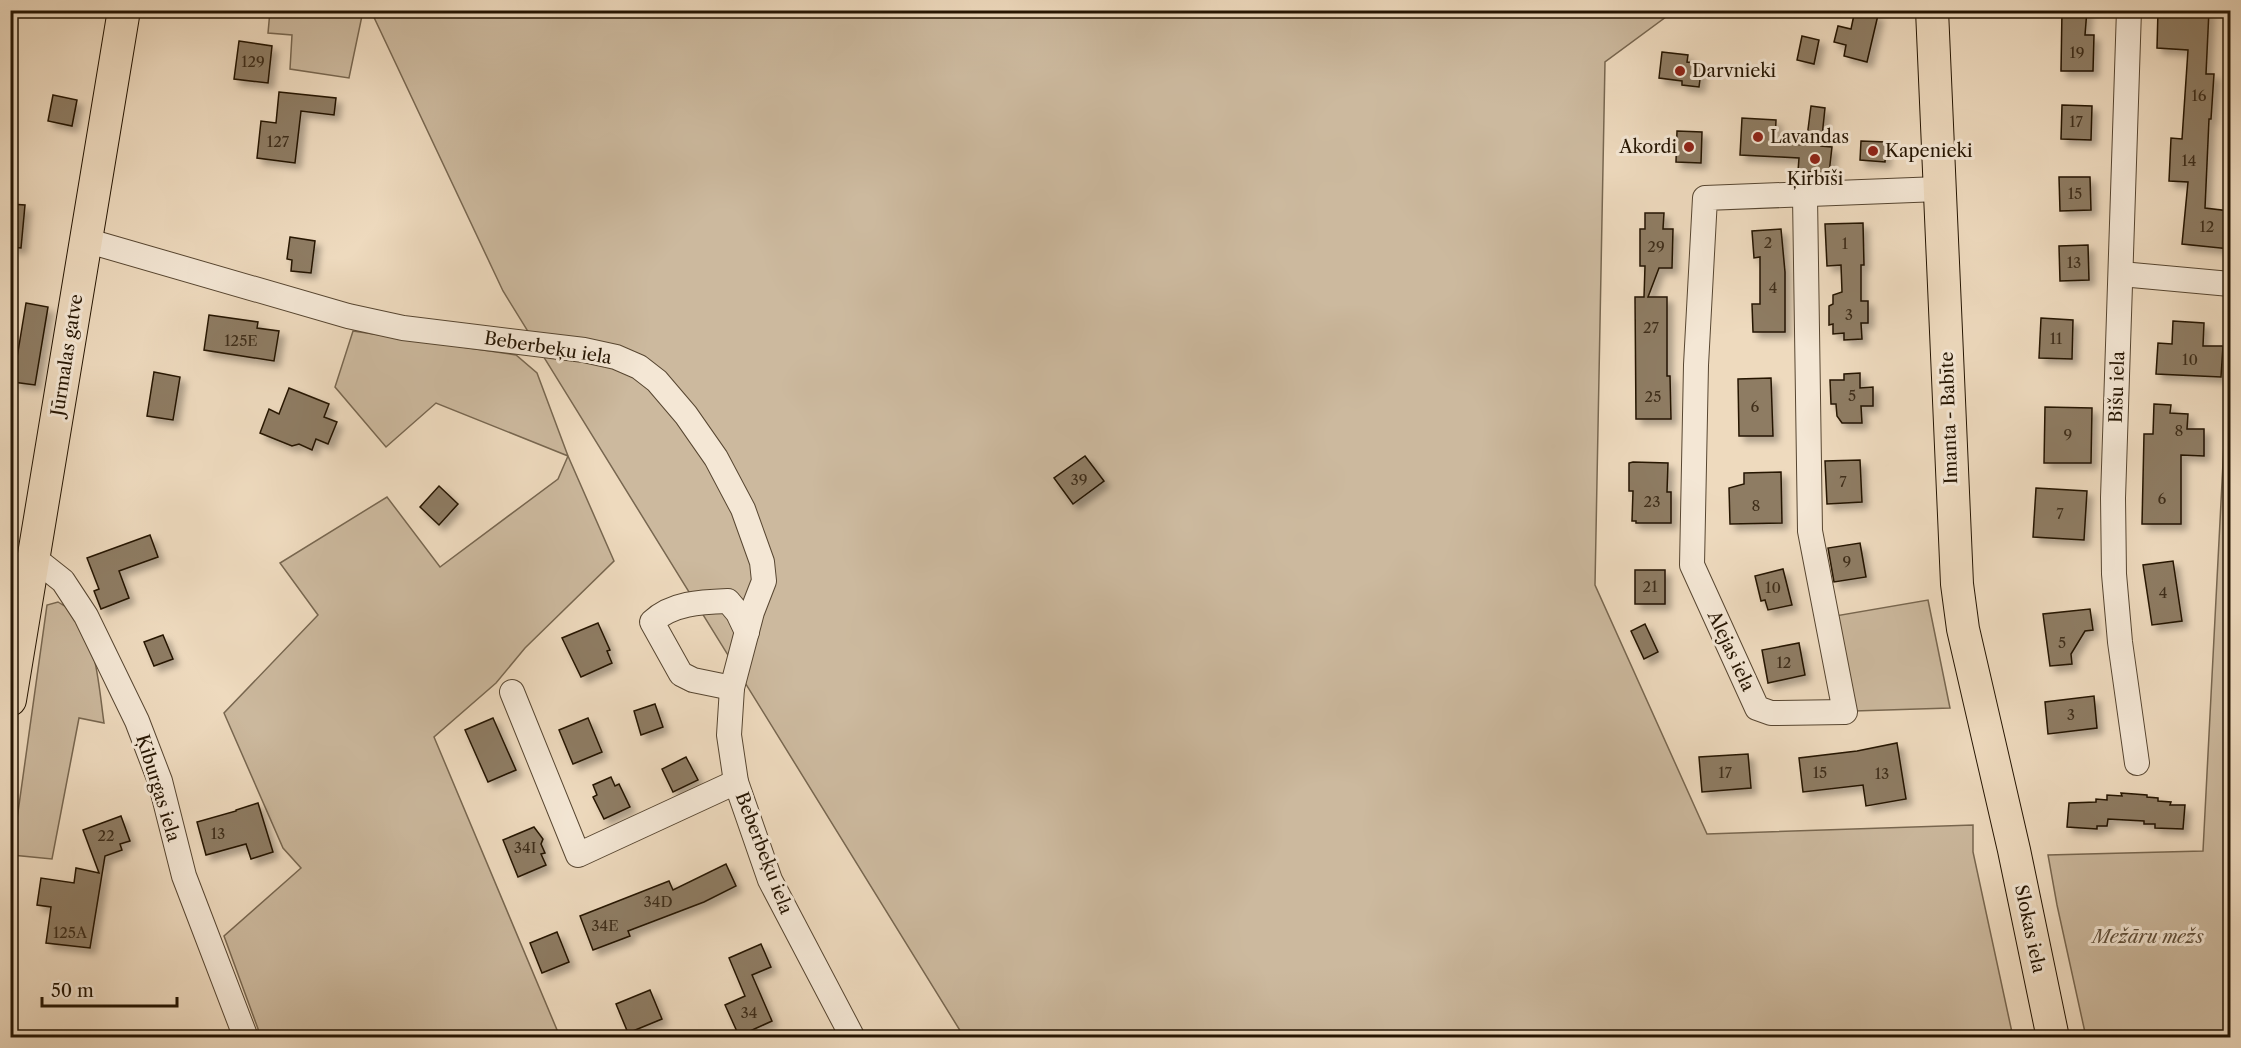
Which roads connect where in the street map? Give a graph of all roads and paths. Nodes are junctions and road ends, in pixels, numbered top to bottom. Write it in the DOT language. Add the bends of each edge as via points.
graph roads {
  1 [pos="124,10"];
  2 [pos="1932,10"];
  3 [pos="2129,10"];
  4 [pos="1940,189"];
  5 [pos="1805,196"];
  6 [pos="85,240"];
  7 [pos="2121,274"];
  8 [pos="2230,284"];
  9 [pos="34,558"];
  10 [pos="747,632"];
  11 [pos="732,688"];
  12 [pos="512,692"];
  13 [pos="10,700"];
  14 [pos="2137,763"];
  15 [pos="736,782"];
  16 [pos="2007,820"];
  17 [pos="246,1038"];
  18 [pos="853,1038"];
  19 [pos="2053,1038"];
  1 -- 6 [label="main road, Jūrmalas gatve"];
  2 -- 4 [label="main road, Imanta - Babīte"];
  3 -- 7 [label="street, Bišu iela"];
  4 -- 5 [label="street"];
  4 -- 16 [label="main road, Imanta - Babīte" via="1957,584 1963,629"];
  5 -- 5 [label="street, Alejas iela" via="1810,531 1845,712 1772,713 1757,708 1692,565 1696,364 1705,198"];
  6 -- 9 [label="main road, Jūrmalas gatve"];
  6 -- 10 [label="street, Beberbeķu iela" via="348,316 403,328 584,350 639,367 657,381 686,415 716,458 742,509 762,562 764,582"];
  7 -- 8 [label="street"];
  7 -- 14 [label="street, Bišu iela" via="2114,574"];
  9 -- 13 [label="main road, Jūrmalas gatve"];
  9 -- 17 [label="street, Ķiburgas iela" via="63,581 86,616 137,722 160,781 184,876"];
  10 -- 11 [label="street, Beberbeķu iela"];
  10 -- 11 [label="street" via="728,602 680,606 652,622 681,675"];
  11 -- 15 [label="street, Beberbeķu iela" via="729,735"];
  12 -- 15 [label="street" via="578,855"];
  15 -- 18 [label="street, Beberbeķu iela" via="770,880"];
  16 -- 19 [label="main road, Slokas iela"];
}
